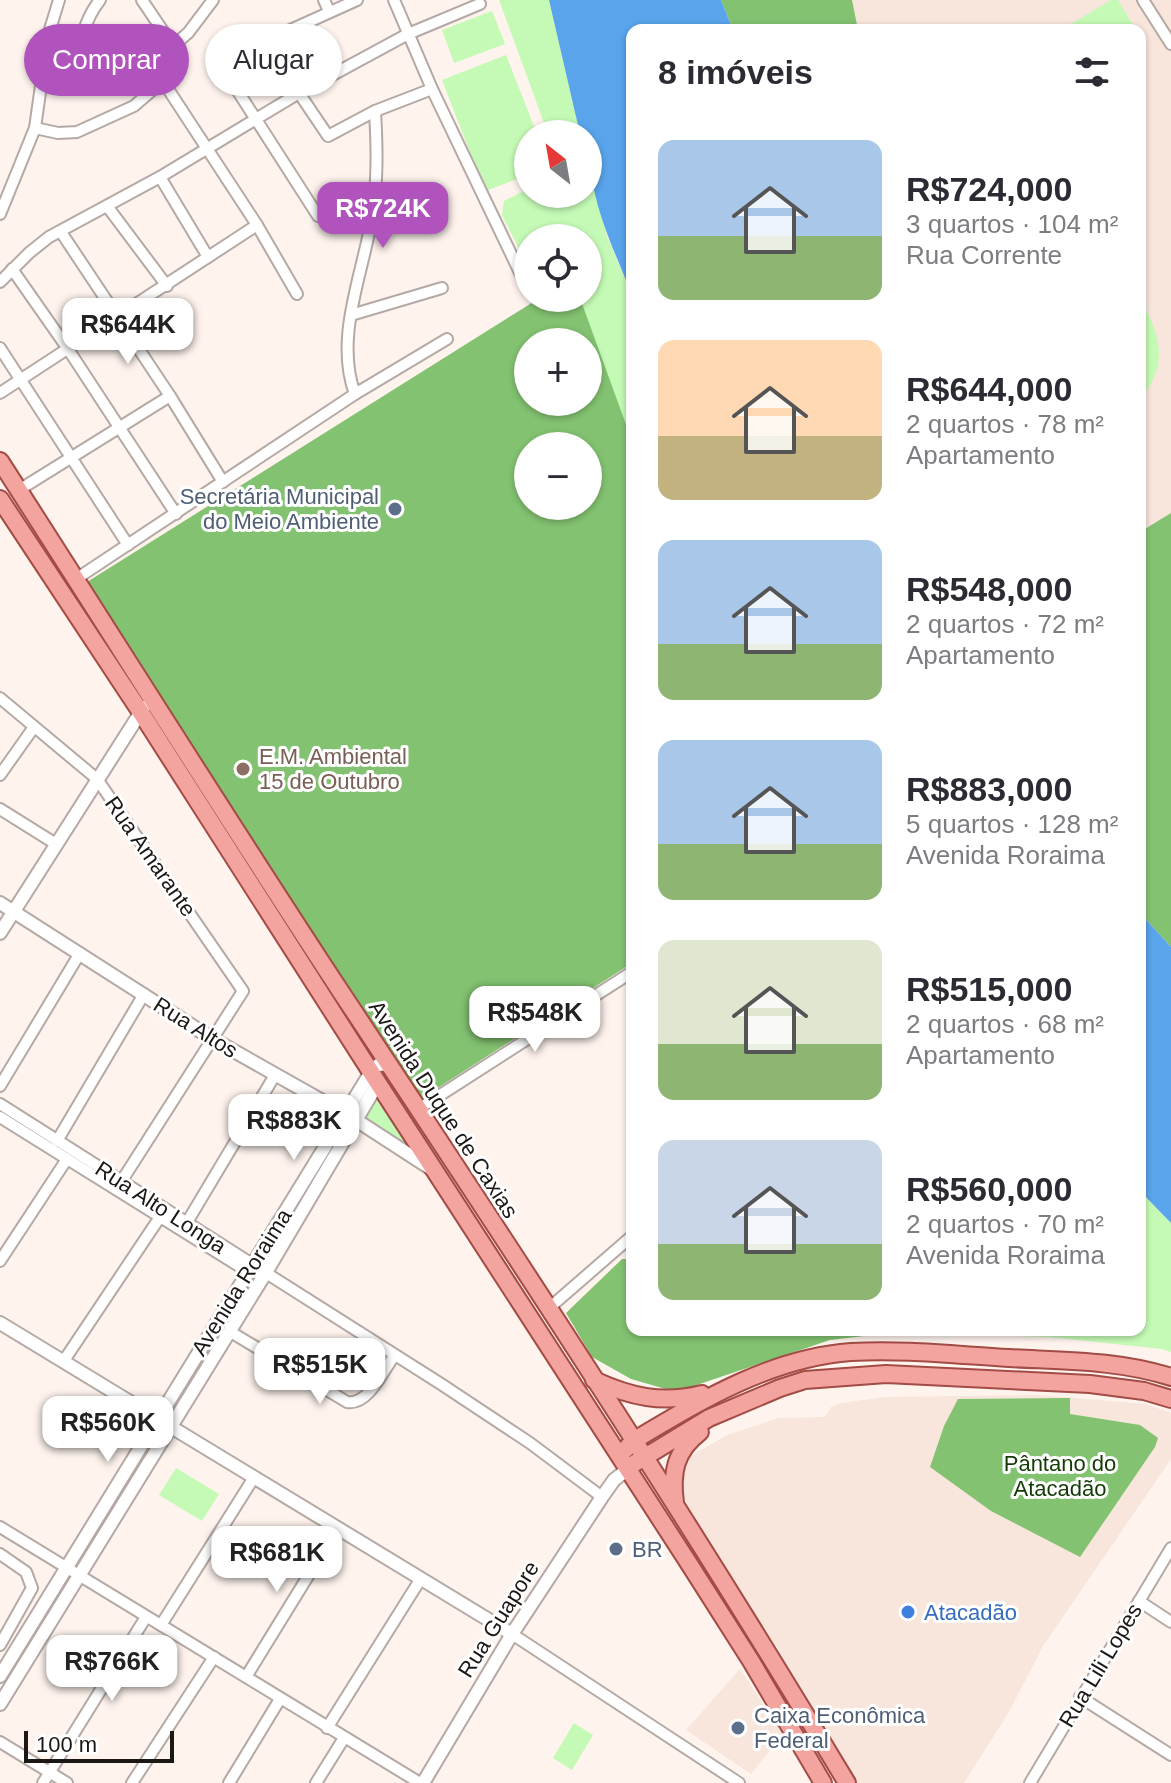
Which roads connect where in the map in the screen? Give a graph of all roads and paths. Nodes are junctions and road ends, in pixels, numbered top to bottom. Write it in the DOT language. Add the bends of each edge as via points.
graph roads {
  1 [pos="59,0"];
  2 [pos="100,0"];
  3 [pos="142,0"];
  4 [pos="213,0"];
  5 [pos="324,0"];
  6 [pos="357,0"];
  7 [pos="394,0"];
  8 [pos="1143,0"];
  9 [pos="480,4"];
  10 [pos="329,11"];
  11 [pos="88,24"];
  12 [pos="158,24"];
  13 [pos="189,32"];
  14 [pos="408,34"];
  15 [pos="1171,44"];
  16 [pos="342,70"];
  17 [pos="432,89"];
  18 [pos="145,96"];
  19 [pos="173,96"];
  20 [pos="294,96"];
  21 [pos="301,96"];
  22 [pos="375,111"];
  23 [pos="255,120"];
  24 [pos="35,128"];
  25 [pos="207,149"];
  26 [pos="160,177"];
  27 [pos="107,206"];
  28 [pos="0,214"];
  29 [pos="318,216"];
  30 [pos="257,225"];
  31 [pos="61,232"];
  32 [pos="208,257"];
  33 [pos="514,260"];
  34 [pos="12,269"];
  35 [pos="0,282"];
  36 [pos="167,286"];
  37 [pos="442,288"];
  38 [pos="297,294"];
  39 [pos="351,315"];
  40 [pos="116,318"];
  41 [pos="447,339"];
  42 [pos="0,348"];
  43 [pos="68,349"];
  44 [pos="21,380"];
  45 [pos="0,393"];
  46 [pos="355,394"];
  47 [pos="170,396"];
  48 [pos="119,427"];
  49 [pos="72,457"];
  50 [pos="0,461"];
  51 [pos="223,482"];
  52 [pos="19,490"];
  53 [pos="0,499"];
  54 [pos="176,514"];
  55 [pos="128,545"];
  56 [pos="76,579"];
  57 [pos="0,698"];
  58 [pos="146,705"];
  59 [pos="34,727"];
  60 [pos="0,775"];
  61 [pos="97,779"];
  62 [pos="0,809"];
  63 [pos="56,844"];
  64 [pos="0,903"];
  65 [pos="14,912"];
  66 [pos="0,933"];
  67 [pos="80,953"];
  68 [pos="626,976"];
  69 [pos="144,994"];
  70 [pos="211,1038"];
  71 [pos="390,1064"];
  72 [pos="275,1075"];
  73 [pos="374,1078"];
  74 [pos="0,1086"];
  75 [pos="0,1104"];
  76 [pos="420,1108"];
  77 [pos="0,1117"];
  78 [pos="350,1117"];
  79 [pos="57,1141"];
  80 [pos="67,1159"];
  81 [pos="436,1172"];
  82 [pos="121,1182"];
  83 [pos="160,1217"];
  84 [pos="184,1227"];
  85 [pos="626,1241"];
  86 [pos="0,1261"];
  87 [pos="249,1268"];
  88 [pos="265,1274"];
  89 [pos="548,1309"];
  90 [pos="0,1323"];
  91 [pos="229,1331"];
  92 [pos="394,1356"];
  93 [pos="63,1362"];
  94 [pos="1171,1377"];
  95 [pos="593,1379"];
  96 [pos="723,1389"];
  97 [pos="1171,1399"];
  98 [pos="731,1407"];
  99 [pos="157,1420"];
  100 [pos="170,1429"];
  101 [pos="633,1441"];
  102 [pos="643,1457"];
  103 [pos="621,1469"];
  104 [pos="253,1479"];
  105 [pos="602,1497"];
  106 [pos="676,1508"];
  107 [pos="0,1527"];
  108 [pos="337,1529"];
  109 [pos="1171,1548"];
  110 [pos="0,1554"];
  111 [pos="66,1567"];
  112 [pos="80,1575"];
  113 [pos="420,1580"];
  114 [pos="1139,1601"];
  115 [pos="146,1617"];
  116 [pos="1171,1622"];
  117 [pos="161,1625"];
  118 [pos="512,1634"];
  119 [pos="0,1645"];
  120 [pos="214,1657"];
  121 [pos="0,1676"];
  122 [pos="246,1677"];
  123 [pos="1080,1697"];
  124 [pos="280,1699"];
  125 [pos="0,1704"];
  126 [pos="327,1728"];
  127 [pos="344,1738"];
  128 [pos="0,1742"];
  129 [pos="1171,1755"];
  130 [pos="50,1772"];
  131 [pos="43,1783"];
  132 [pos="67,1783"];
  133 [pos="132,1783"];
  134 [pos="229,1783"];
  135 [pos="316,1783"];
  136 [pos="421,1783"];
  137 [pos="739,1783"];
  138 [pos="823,1783"];
  139 [pos="847,1783"];
  140 [pos="1030,1783"];
  1 -- 24 [label="street" via="48,36"];
  2 -- 11 [label="street"];
  3 -- 12 [label="street"];
  4 -- 13 [label="street"];
  5 -- 10 [label="street"];
  6 -- 10 [label="street"];
  7 -- 14 [label="street"];
  8 -- 15 [label="street"];
  9 -- 14 [label="street"];
  10 -- 23 [label="street" via="286,32 234,71 230,79"];
  14 -- 16 [label="street"];
  14 -- 17 [label="street"];
  17 -- 22 [label="street"];
  17 -- 33 [label="street"];
  18 -- 24 [label="street" via="77,132"];
  19 -- 25 [label="street"];
  20 -- 23 [label="street"];
  21 -- 22 [label="street" via="328,136"];
  22 -- 39 [label="street" via="373,214"];
  23 -- 25 [label="street"];
  23 -- 29 [label="street"];
  24 -- 28 [label="street"];
  25 -- 26 [label="street"];
  25 -- 30 [label="street"];
  26 -- 27 [label="street"];
  26 -- 32 [label="street"];
  27 -- 31 [label="street"];
  27 -- 36 [label="street"];
  30 -- 32 [label="street"];
  30 -- 38 [label="street"];
  31 -- 34 [label="street"];
  31 -- 40 [label="street"];
  32 -- 36 [label="street"];
  34 -- 35 [label="street"];
  34 -- 43 [label="street"];
  36 -- 40 [label="street"];
  37 -- 39 [label="street"];
  39 -- 46 [label="street" via="346,355"];
  40 -- 43 [label="street"];
  40 -- 47 [label="street"];
  41 -- 46 [label="street"];
  42 -- 44 [label="street"];
  43 -- 44 [label="street"];
  43 -- 48 [label="street"];
  44 -- 45 [label="street"];
  44 -- 49 [label="street"];
  46 -- 51 [label="street"];
  47 -- 48 [label="street"];
  47 -- 51 [label="street"];
  48 -- 49 [label="street"];
  48 -- 54 [label="street"];
  49 -- 52 [label="street"];
  49 -- 55 [label="street"];
  50 -- 52 [label="main road, Avenida Duque de Caxias"];
  51 -- 54 [label="street"];
  52 -- 56 [label="main road, Avenida Duque de Caxias"];
  53 -- 58 [label="main road, Avenida Duque de Caxias"];
  54 -- 55 [label="street"];
  55 -- 56 [label="street"];
  56 -- 58 [label="main road, Avenida Duque de Caxias"];
  57 -- 59 [label="street, Rua Amarante"];
  58 -- 61 [label="street"];
  58 -- 71 [label="main road, Avenida Duque de Caxias"];
  58 -- 73 [label="main road, Avenida Duque de Caxias"];
  59 -- 60 [label="street"];
  59 -- 61 [label="street, Rua Amarante"];
  61 -- 63 [label="street"];
  61 -- 70 [label="street, Rua Amarante" via="242,988"];
  62 -- 63 [label="street"];
  63 -- 65 [label="street"];
  64 -- 65 [label="street, Rua Altos"];
  65 -- 66 [label="street"];
  65 -- 67 [label="street, Rua Altos"];
  67 -- 69 [label="street, Rua Altos"];
  67 -- 74 [label="street"];
  68 -- 76 [label="street"];
  69 -- 70 [label="street, Rua Altos"];
  69 -- 79 [label="street"];
  70 -- 72 [label="street, Rua Altos"];
  70 -- 82 [label="street"];
  71 -- 73 [label="street" via="378,1065"];
  71 -- 76 [label="main road, Avenida Duque de Caxias"];
  72 -- 78 [label="street, Rua Altos"];
  72 -- 84 [label="street"];
  73 -- 78 [label="street, Avenida Roraima"];
  73 -- 81 [label="main road, Avenida Duque de Caxias"];
  75 -- 79 [label="street, Rua Alto Longa"];
  76 -- 89 [label="main road, Avenida Duque de Caxias"];
  77 -- 80 [label="street, Rua Alto Longa"];
  78 -- 81 [label="street, Rua Altos"];
  78 -- 87 [label="street, Avenida Roraima"];
  78 -- 88 [label="street, Avenida Roraima"];
  79 -- 82 [label="street, Rua Alto Longa"];
  80 -- 83 [label="street, Rua Alto Longa"];
  80 -- 86 [label="street"];
  81 -- 103 [label="main road, Avenida Duque de Caxias"];
  82 -- 84 [label="street, Rua Alto Longa"];
  83 -- 84 [label="street, Rua Alto Longa"];
  83 -- 93 [label="street"];
  84 -- 87 [label="street, Rua Alto Longa"];
  85 -- 89 [label="street"];
  87 -- 88 [label="street"];
  87 -- 99 [label="street, Avenida Roraima"];
  88 -- 91 [label="street, Avenida Roraima"];
  88 -- 92 [label="street"];
  89 -- 95 [label="main road, Avenida Duque de Caxias"];
  90 -- 93 [label="street"];
  91 -- 92 [label="street" via="353,1403 363,1400"];
  91 -- 100 [label="street, Avenida Roraima"];
  92 -- 105 [label="street" via="530,1443"];
  93 -- 99 [label="street"];
  94 -- 96 [label="main road" via="1093,1362 848,1352 759,1373"];
  95 -- 96 [label="main road" via="621,1393 654,1399"];
  95 -- 101 [label="main road, Avenida Duque de Caxias"];
  96 -- 101 [label="main road"];
  97 -- 98 [label="main road" via="1090,1384 864,1374 805,1380"];
  98 -- 102 [label="main road, Rua Guapore"];
  98 -- 106 [label="main road" via="691,1439 677,1459"];
  99 -- 100 [label="street"];
  99 -- 111 [label="street, Avenida Roraima"];
  100 -- 104 [label="street"];
  100 -- 112 [label="street, Avenida Roraima"];
  101 -- 102 [label="main road, Avenida Duque de Caxias"];
  101 -- 103 [label="main road"];
  102 -- 103 [label="main road, Rua Guapore"];
  102 -- 106 [label="main road, Avenida Duque de Caxias"];
  103 -- 105 [label="street, Rua Guapore"];
  103 -- 138 [label="main road, Avenida Duque de Caxias" via="751,1661"];
  104 -- 108 [label="street"];
  104 -- 117 [label="street"];
  105 -- 118 [label="street, Rua Guapore"];
  106 -- 139 [label="main road, Avenida Duque de Caxias"];
  107 -- 111 [label="street"];
  108 -- 113 [label="street"];
  108 -- 122 [label="street"];
  109 -- 114 [label="street, Rua Lili Lopes"];
  110 -- 119 [label="street" via="26,1572 32,1588"];
  111 -- 112 [label="street"];
  111 -- 121 [label="street, Avenida Roraima"];
  112 -- 115 [label="street"];
  112 -- 125 [label="street, Avenida Roraima"];
  113 -- 118 [label="street"];
  113 -- 126 [label="street"];
  114 -- 116 [label="street"];
  114 -- 123 [label="street, Rua Lili Lopes"];
  115 -- 117 [label="street"];
  115 -- 130 [label="street"];
  117 -- 120 [label="street"];
  118 -- 136 [label="street, Rua Guapore"];
  118 -- 137 [label="street"];
  120 -- 122 [label="street"];
  120 -- 133 [label="street"];
  122 -- 124 [label="street"];
  123 -- 129 [label="street"];
  123 -- 140 [label="street, Rua Lili Lopes"];
  124 -- 126 [label="street"];
  124 -- 134 [label="street"];
  126 -- 127 [label="street"];
  127 -- 135 [label="street"];
  127 -- 136 [label="street"];
  128 -- 130 [label="street"];
  130 -- 131 [label="street"];
  130 -- 132 [label="street"];
}
